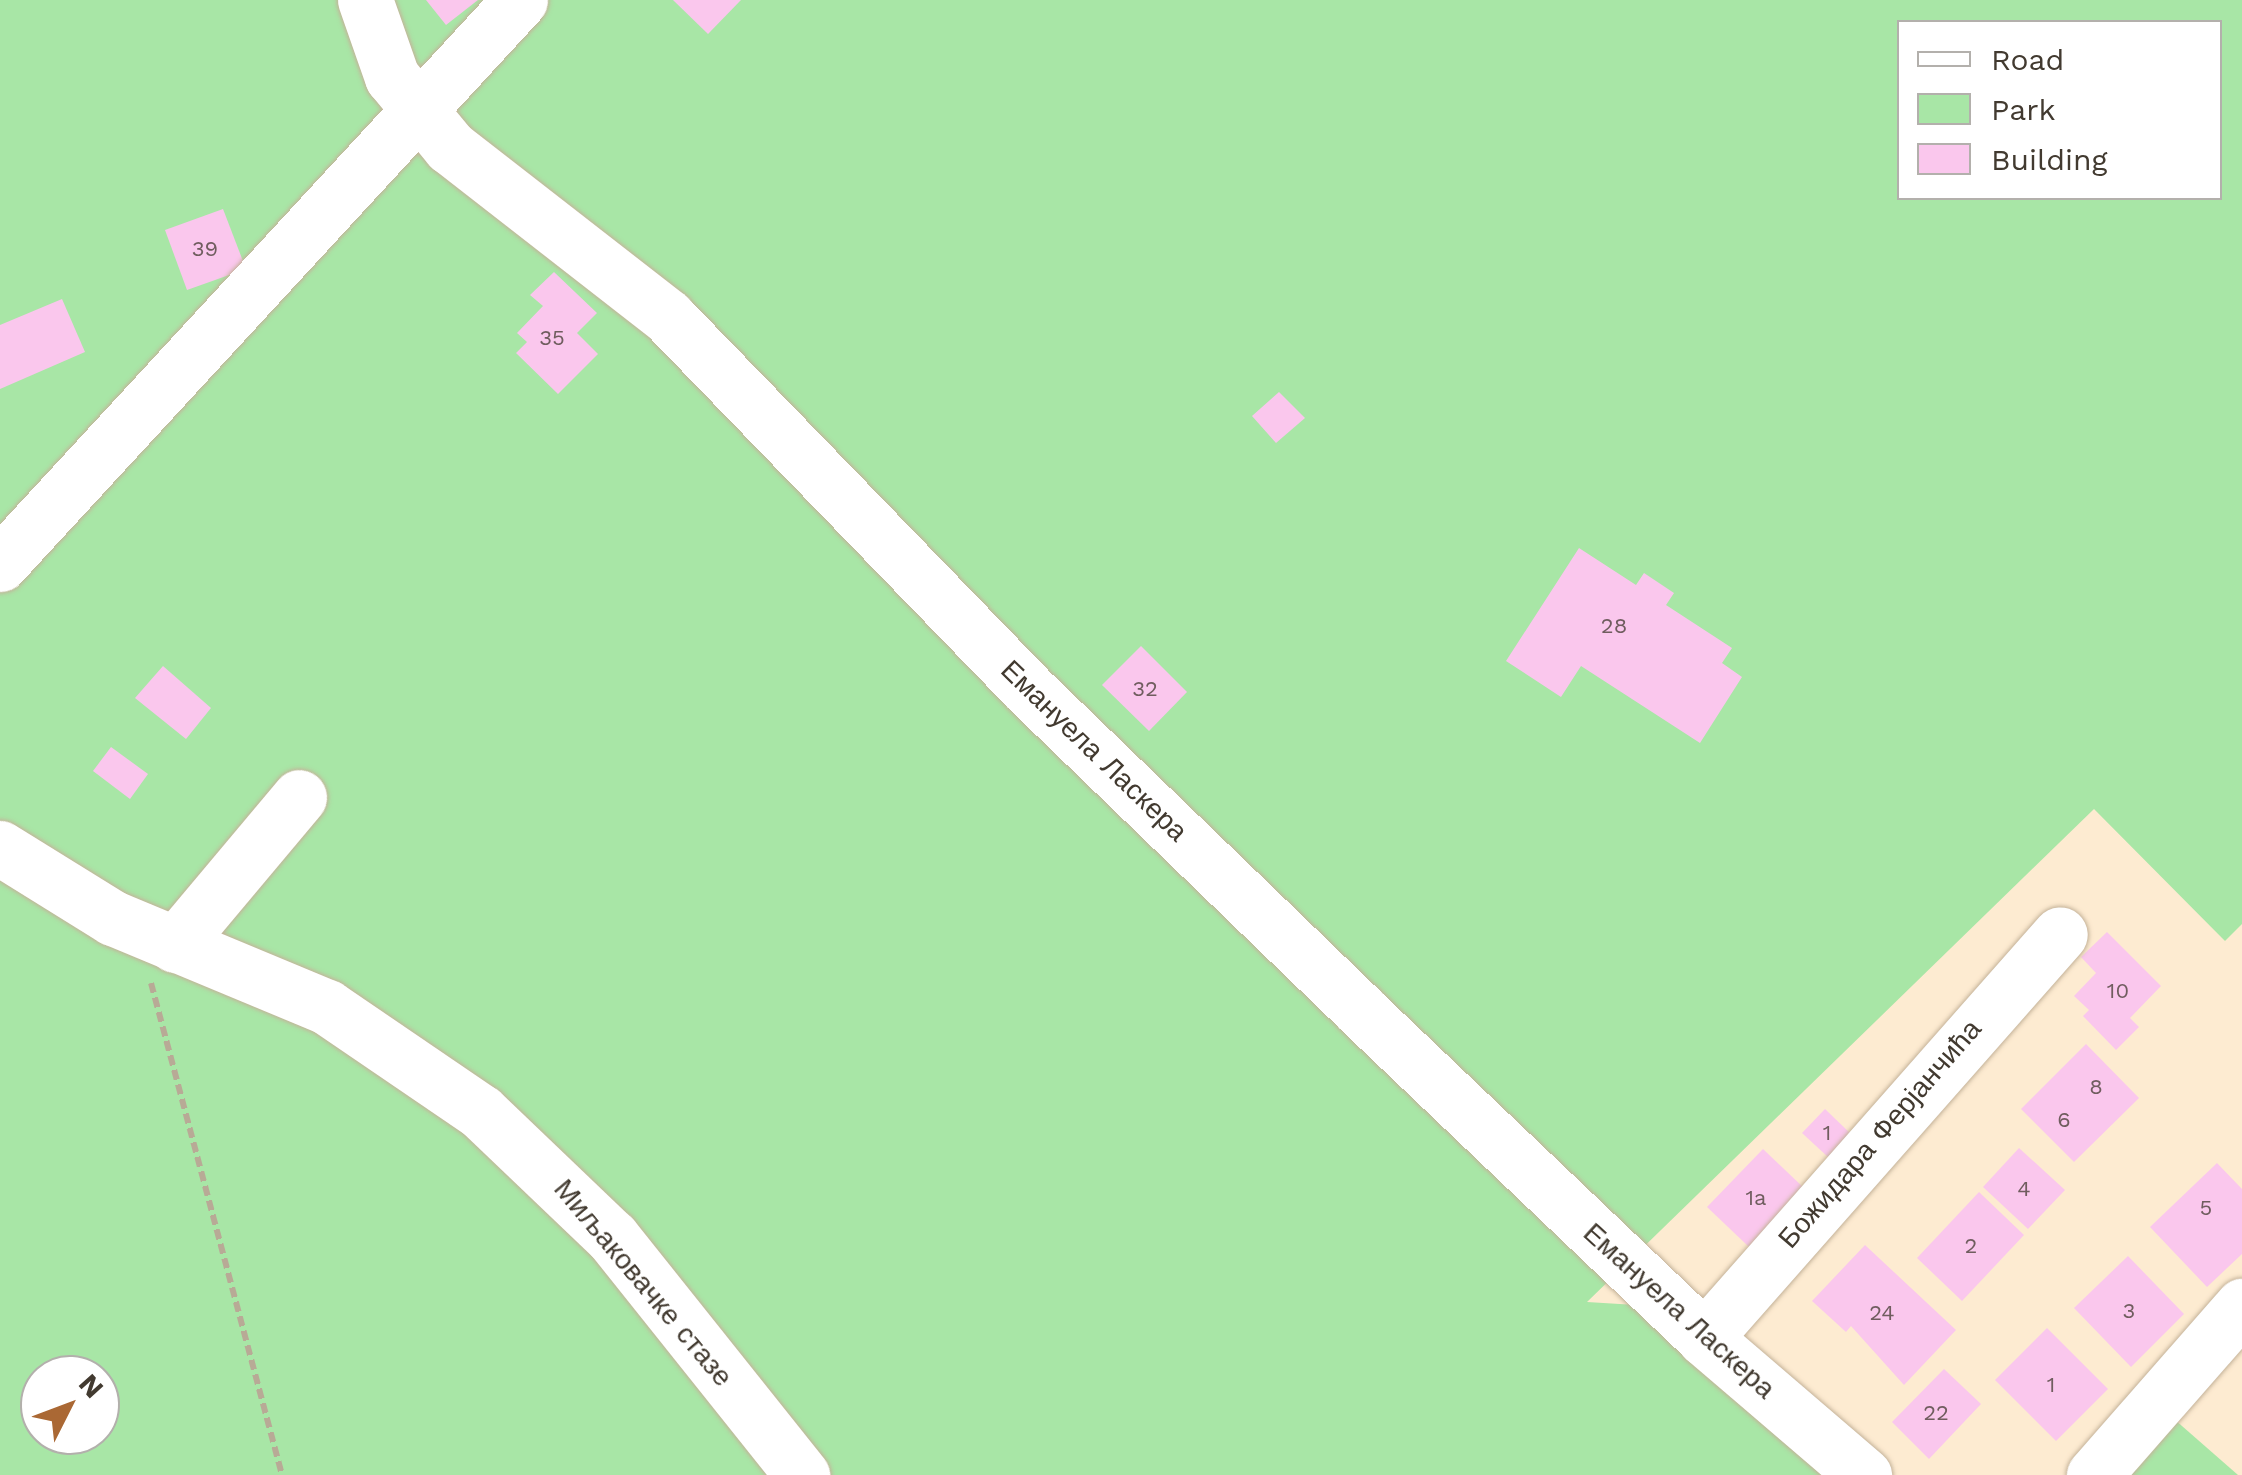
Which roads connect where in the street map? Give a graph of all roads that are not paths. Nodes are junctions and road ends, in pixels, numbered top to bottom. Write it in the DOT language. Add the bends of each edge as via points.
graph roads {
  1 [pos="365,0"];
  2 [pos="520,0"];
  3 [pos="419,113"];
  4 [pos="0,564"];
  5 [pos="299,798"];
  6 [pos="0,848"];
  7 [pos="2060,934"];
  8 [pos="160,939"];
  9 [pos="2242,1306"];
  10 [pos="1704,1338"];
  11 [pos="802,1475"];
  12 [pos="1864,1475"];
  13 [pos="2094,1475"];
  1 -- 3 [label="street, Емануела Ласкера" via="392,77"];
  2 -- 3 [label="street"];
  3 -- 4 [label="street"];
  3 -- 10 [label="street, Емануела Ласкера" via="450,148 668,317 1030,691"];
  5 -- 8 [label="street"];
  6 -- 8 [label="street, Миљаковачке стазе"];
  7 -- 10 [label="street, Божидара Ферјанчића"];
  8 -- 11 [label="street, Миљаковачке стазе" via="327,1007 480,1112 612,1237"];
  9 -- 13 [label="street"];
  10 -- 12 [label="street, Емануела Ласкера"];
}
